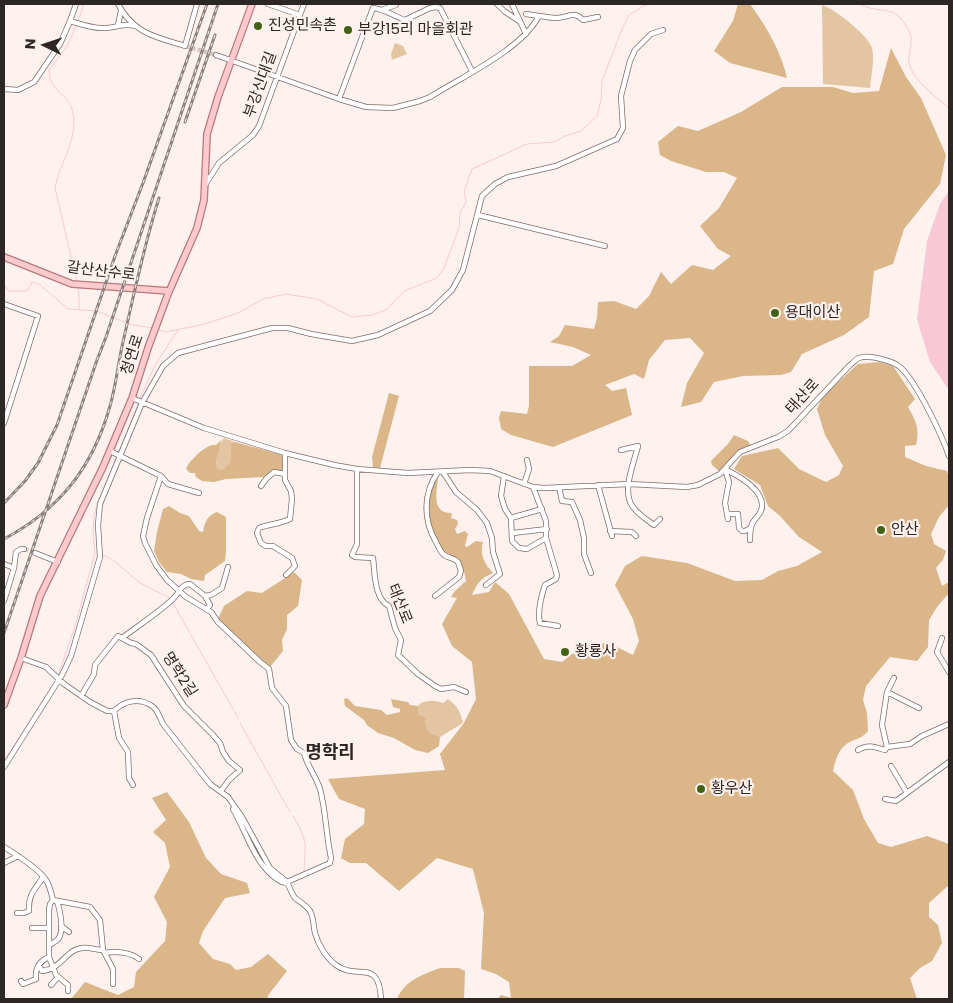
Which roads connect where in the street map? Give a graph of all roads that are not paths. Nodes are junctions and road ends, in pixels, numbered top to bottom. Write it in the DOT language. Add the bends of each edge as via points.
graph roads {
  1 [pos="76,4"];
  2 [pos="118,4"];
  3 [pos="197,4"];
  4 [pos="252,4"];
  5 [pos="268,4"];
  6 [pos="304,4"];
  7 [pos="396,4"];
  8 [pos="497,4"];
  9 [pos="512,4"];
  10 [pos="436,5"];
  11 [pos="373,6"];
  12 [pos="384,10"];
  13 [pos="122,11"];
  14 [pos="526,14"];
  15 [pos="300,15"];
  16 [pos="539,16"];
  17 [pos="598,17"];
  18 [pos="71,21"];
  19 [pos="521,21"];
  20 [pos="118,25"];
  21 [pos="135,26"];
  22 [pos="663,30"];
  23 [pos="526,34"];
  24 [pos="216,55"];
  25 [pos="232,60"];
  26 [pos="472,71"];
  27 [pos="278,76"];
  28 [pos="4,89"];
  29 [pos="339,99"];
  30 [pos="204,185"];
  31 [pos="478,215"];
  32 [pos="605,246"];
  33 [pos="4,257"];
  34 [pos="168,293"];
  35 [pos="4,304"];
  36 [pos="133,399"];
  37 [pos="142,403"];
  38 [pos="4,423"];
  39 [pos="110,450"];
  40 [pos="621,450"];
  41 [pos="285,453"];
  42 [pos="120,455"];
  43 [pos="949,456"];
  44 [pos="528,460"];
  45 [pos="357,469"];
  46 [pos="725,469"];
  47 [pos="440,472"];
  48 [pos="285,474"];
  49 [pos="161,476"];
  50 [pos="504,476"];
  51 [pos="524,484"];
  52 [pos="629,484"];
  53 [pos="598,485"];
  54 [pos="261,486"];
  55 [pos="533,487"];
  56 [pos="559,487"];
  57 [pos="199,493"];
  58 [pos="542,508"];
  59 [pos="511,518"];
  60 [pos="660,519"];
  61 [pos="751,528"];
  62 [pos="547,529"];
  63 [pos="512,533"];
  64 [pos="636,536"];
  65 [pos="546,538"];
  66 [pos="750,540"];
  67 [pos="24,549"];
  68 [pos="35,553"];
  69 [pos="58,562"];
  70 [pos="4,564"];
  71 [pos="228,567"];
  72 [pos="14,568"];
  73 [pos="591,574"];
  74 [pos="286,575"];
  75 [pos="486,585"];
  76 [pos="180,590"];
  77 [pos="205,596"];
  78 [pos="435,596"];
  79 [pos="4,601"];
  80 [pos="207,609"];
  81 [pos="558,626"];
  82 [pos="122,638"];
  83 [pos="942,638"];
  84 [pos="21,658"];
  85 [pos="949,672"];
  86 [pos="57,678"];
  87 [pos="894,678"];
  88 [pos="466,692"];
  89 [pos="886,692"];
  90 [pos="81,696"];
  91 [pos="4,705"];
  92 [pos="919,708"];
  93 [pos="114,712"];
  94 [pos="949,724"];
  95 [pos="887,747"];
  96 [pos="858,750"];
  97 [pos="949,762"];
  98 [pos="891,766"];
  99 [pos="4,767"];
  100 [pos="133,785"];
  101 [pos="221,791"];
  102 [pos="907,793"];
  103 [pos="884,799"];
  104 [pos="4,847"];
  105 [pos="18,856"];
  106 [pos="4,863"];
  107 [pos="43,877"];
  108 [pos="286,883"];
  109 [pos="53,902"];
  110 [pos="43,905"];
  111 [pos="17,913"];
  112 [pos="61,926"];
  113 [pos="32,928"];
  114 [pos="50,928"];
  115 [pos="70,932"];
  116 [pos="49,945"];
  117 [pos="104,951"];
  118 [pos="49,957"];
  119 [pos="139,959"];
  120 [pos="39,965"];
  121 [pos="53,968"];
  122 [pos="58,977"];
  123 [pos="22,981"];
  124 [pos="113,984"];
  125 [pos="51,985"];
  126 [pos="68,990"];
  127 [pos="381,999"];
  1 -- 18 [label="street"];
  2 -- 13 [label="street"];
  3 -- 21 [label="street" via="184,46 142,32"];
  4 -- 25 [label="main road, 청연로"];
  5 -- 15 [label="street"];
  6 -- 15 [label="street, 부강신대길"];
  7 -- 12 [label="street"];
  8 -- 19 [label="street"];
  9 -- 19 [label="street"];
  10 -- 12 [label="street" via="405,20"];
  10 -- 26 [label="street"];
  11 -- 12 [label="street"];
  11 -- 29 [label="street"];
  13 -- 20 [label="street"];
  13 -- 21 [label="street"];
  14 -- 16 [label="street"];
  15 -- 27 [label="street, 부강신대길"];
  16 -- 17 [label="street" via="556,18 572,14 583,20"];
  16 -- 23 [label="street"];
  18 -- 20 [label="street" via="101,28"];
  18 -- 28 [label="street" via="60,44 34,82 18,90"];
  19 -- 23 [label="street"];
  20 -- 21 [label="street"];
  22 -- 31 [label="street" via="651,34 635,50 630,61 621,96 623,128 617,139 556,166 508,177 495,184 482,196"];
  23 -- 26 [label="street"];
  24 -- 25 [label="street"];
  25 -- 27 [label="street"];
  25 -- 30 [label="main road, 청연로" via="207,134"];
  26 -- 29 [label="street" via="430,97 406,105 377,108"];
  27 -- 29 [label="street"];
  27 -- 30 [label="street, 부강신대길" via="253,135 219,164"];
  30 -- 34 [label="main road, 청연로" via="197,228"];
  31 -- 32 [label="street"];
  31 -- 37 [label="street" via="463,270 452,290 430,310 378,335 352,341 288,328 272,328 178,353 163,366"];
  33 -- 34 [label="main road, 갈산산수로" via="76,284"];
  34 -- 36 [label="main road, 청연로"];
  35 -- 38 [label="street" via="38,316"];
  36 -- 37 [label="street, 태산로"];
  36 -- 39 [label="main road, 청연로"];
  37 -- 41 [label="street, 태산로" via="204,428"];
  37 -- 42 [label="street"];
  39 -- 42 [label="street"];
  39 -- 69 [label="main road, 청연로"];
  40 -- 52 [label="street" via="638,446"];
  41 -- 45 [label="street, 태산로"];
  41 -- 48 [label="street"];
  42 -- 49 [label="street"];
  42 -- 86 [label="street" via="100,504 100,557 71,656"];
  43 -- 46 [label="street, 태산로" via="932,417 906,373 895,364 860,357 788,431 740,452"];
  44 -- 51 [label="street"];
  45 -- 47 [label="street, 태산로"];
  45 -- 88 [label="street, 태산로" via="358,534 352,555 373,558 382,603 388,606 401,640 398,655 435,686 454,687"];
  46 -- 52 [label="street, 태산로" via="712,478 687,487"];
  46 -- 61 [label="street" via="759,494 762,500 762,510"];
  46 -- 61 [label="street" via="729,482 725,503 727,517 738,514 739,528 742,531"];
  47 -- 50 [label="street, 태산로" via="479,470"];
  47 -- 75 [label="street" via="487,523 500,574"];
  47 -- 78 [label="street" via="431,482 428,492 428,526 444,555 458,562 461,571 459,577"];
  48 -- 54 [label="street" via="274,472"];
  48 -- 74 [label="street" via="292,499 290,519 259,528 257,534 261,543 273,546 292,558 295,566"];
  49 -- 57 [label="street" via="168,484"];
  49 -- 76 [label="street" via="147,518 145,543 167,580"];
  50 -- 51 [label="street, 태산로"];
  50 -- 59 [label="street" via="502,500"];
  51 -- 55 [label="street, 태산로"];
  52 -- 53 [label="street, 태산로"];
  52 -- 60 [label="street" via="629,501 634,508 654,525"];
  53 -- 56 [label="street, 태산로"];
  53 -- 64 [label="street" via="611,534 632,532"];
  55 -- 56 [label="street, 태산로"];
  55 -- 58 [label="street"];
  56 -- 73 [label="street" via="562,501 572,502 580,520 584,554"];
  58 -- 59 [label="street"];
  58 -- 62 [label="street"];
  59 -- 63 [label="street"];
  61 -- 66 [label="street"];
  62 -- 63 [label="street"];
  62 -- 65 [label="street"];
  63 -- 65 [label="street" via="512,541 520,548 527,549"];
  65 -- 81 [label="street" via="557,575 545,585 539,620 540,623"];
  67 -- 72 [label="street" via="16,552"];
  68 -- 69 [label="street"];
  69 -- 84 [label="main road, 청연로" via="40,596"];
  70 -- 72 [label="street"];
  71 -- 77 [label="street" via="222,588"];
  72 -- 79 [label="street"];
  76 -- 77 [label="street" via="190,584"];
  76 -- 80 [label="street"];
  76 -- 82 [label="street"];
  77 -- 80 [label="street" via="210,605"];
  80 -- 108 [label="street" via="269,669 272,688 286,706 291,740 304,753 318,783 330,863"];
  82 -- 90 [label="street" via="118,636 95,665 94,674"];
  82 -- 101 [label="street, 명학2길" via="150,654 184,706 213,735 229,761 240,770"];
  83 -- 85 [label="street" via="937,652"];
  84 -- 86 [label="street" via="46,667"];
  84 -- 91 [label="main road, 청연로"];
  86 -- 90 [label="street"];
  86 -- 99 [label="street"];
  87 -- 89 [label="street"];
  89 -- 92 [label="street"];
  89 -- 95 [label="street" via="882,725"];
  90 -- 93 [label="street" via="102,709"];
  93 -- 100 [label="street" via="119,738 128,752 129,778"];
  93 -- 101 [label="street" via="130,701 152,706 210,784"];
  94 -- 95 [label="street" via="910,744"];
  95 -- 96 [label="street" via="885,750 872,746"];
  97 -- 102 [label="street"];
  98 -- 102 [label="street"];
  101 -- 108 [label="street" via="234,805 270,868"];
  102 -- 103 [label="street" via="896,801"];
  104 -- 105 [label="street"];
  105 -- 106 [label="street"];
  105 -- 107 [label="street"];
  107 -- 109 [label="street"];
  107 -- 111 [label="street" via="30,895 29,911"];
  108 -- 127 [label="street" via="294,897 308,908 314,932 326,956 339,967 376,977"];
  109 -- 110 [label="street"];
  109 -- 112 [label="street"];
  109 -- 114 [label="street"];
  109 -- 117 [label="street" via="90,907 100,920"];
  112 -- 115 [label="street"];
  112 -- 116 [label="street" via="59,938"];
  113 -- 114 [label="street"];
  114 -- 116 [label="street"];
  116 -- 118 [label="street"];
  117 -- 119 [label="street" via="118,951"];
  117 -- 121 [label="street" via="82,948 72,951"];
  117 -- 124 [label="street" via="112,969"];
  118 -- 120 [label="street"];
  118 -- 121 [label="street"];
  120 -- 121 [label="street" via="42,971"];
  120 -- 123 [label="street" via="36,979 24,984"];
  121 -- 122 [label="street"];
  122 -- 125 [label="street"];
  122 -- 126 [label="street" via="68,985"];
}
